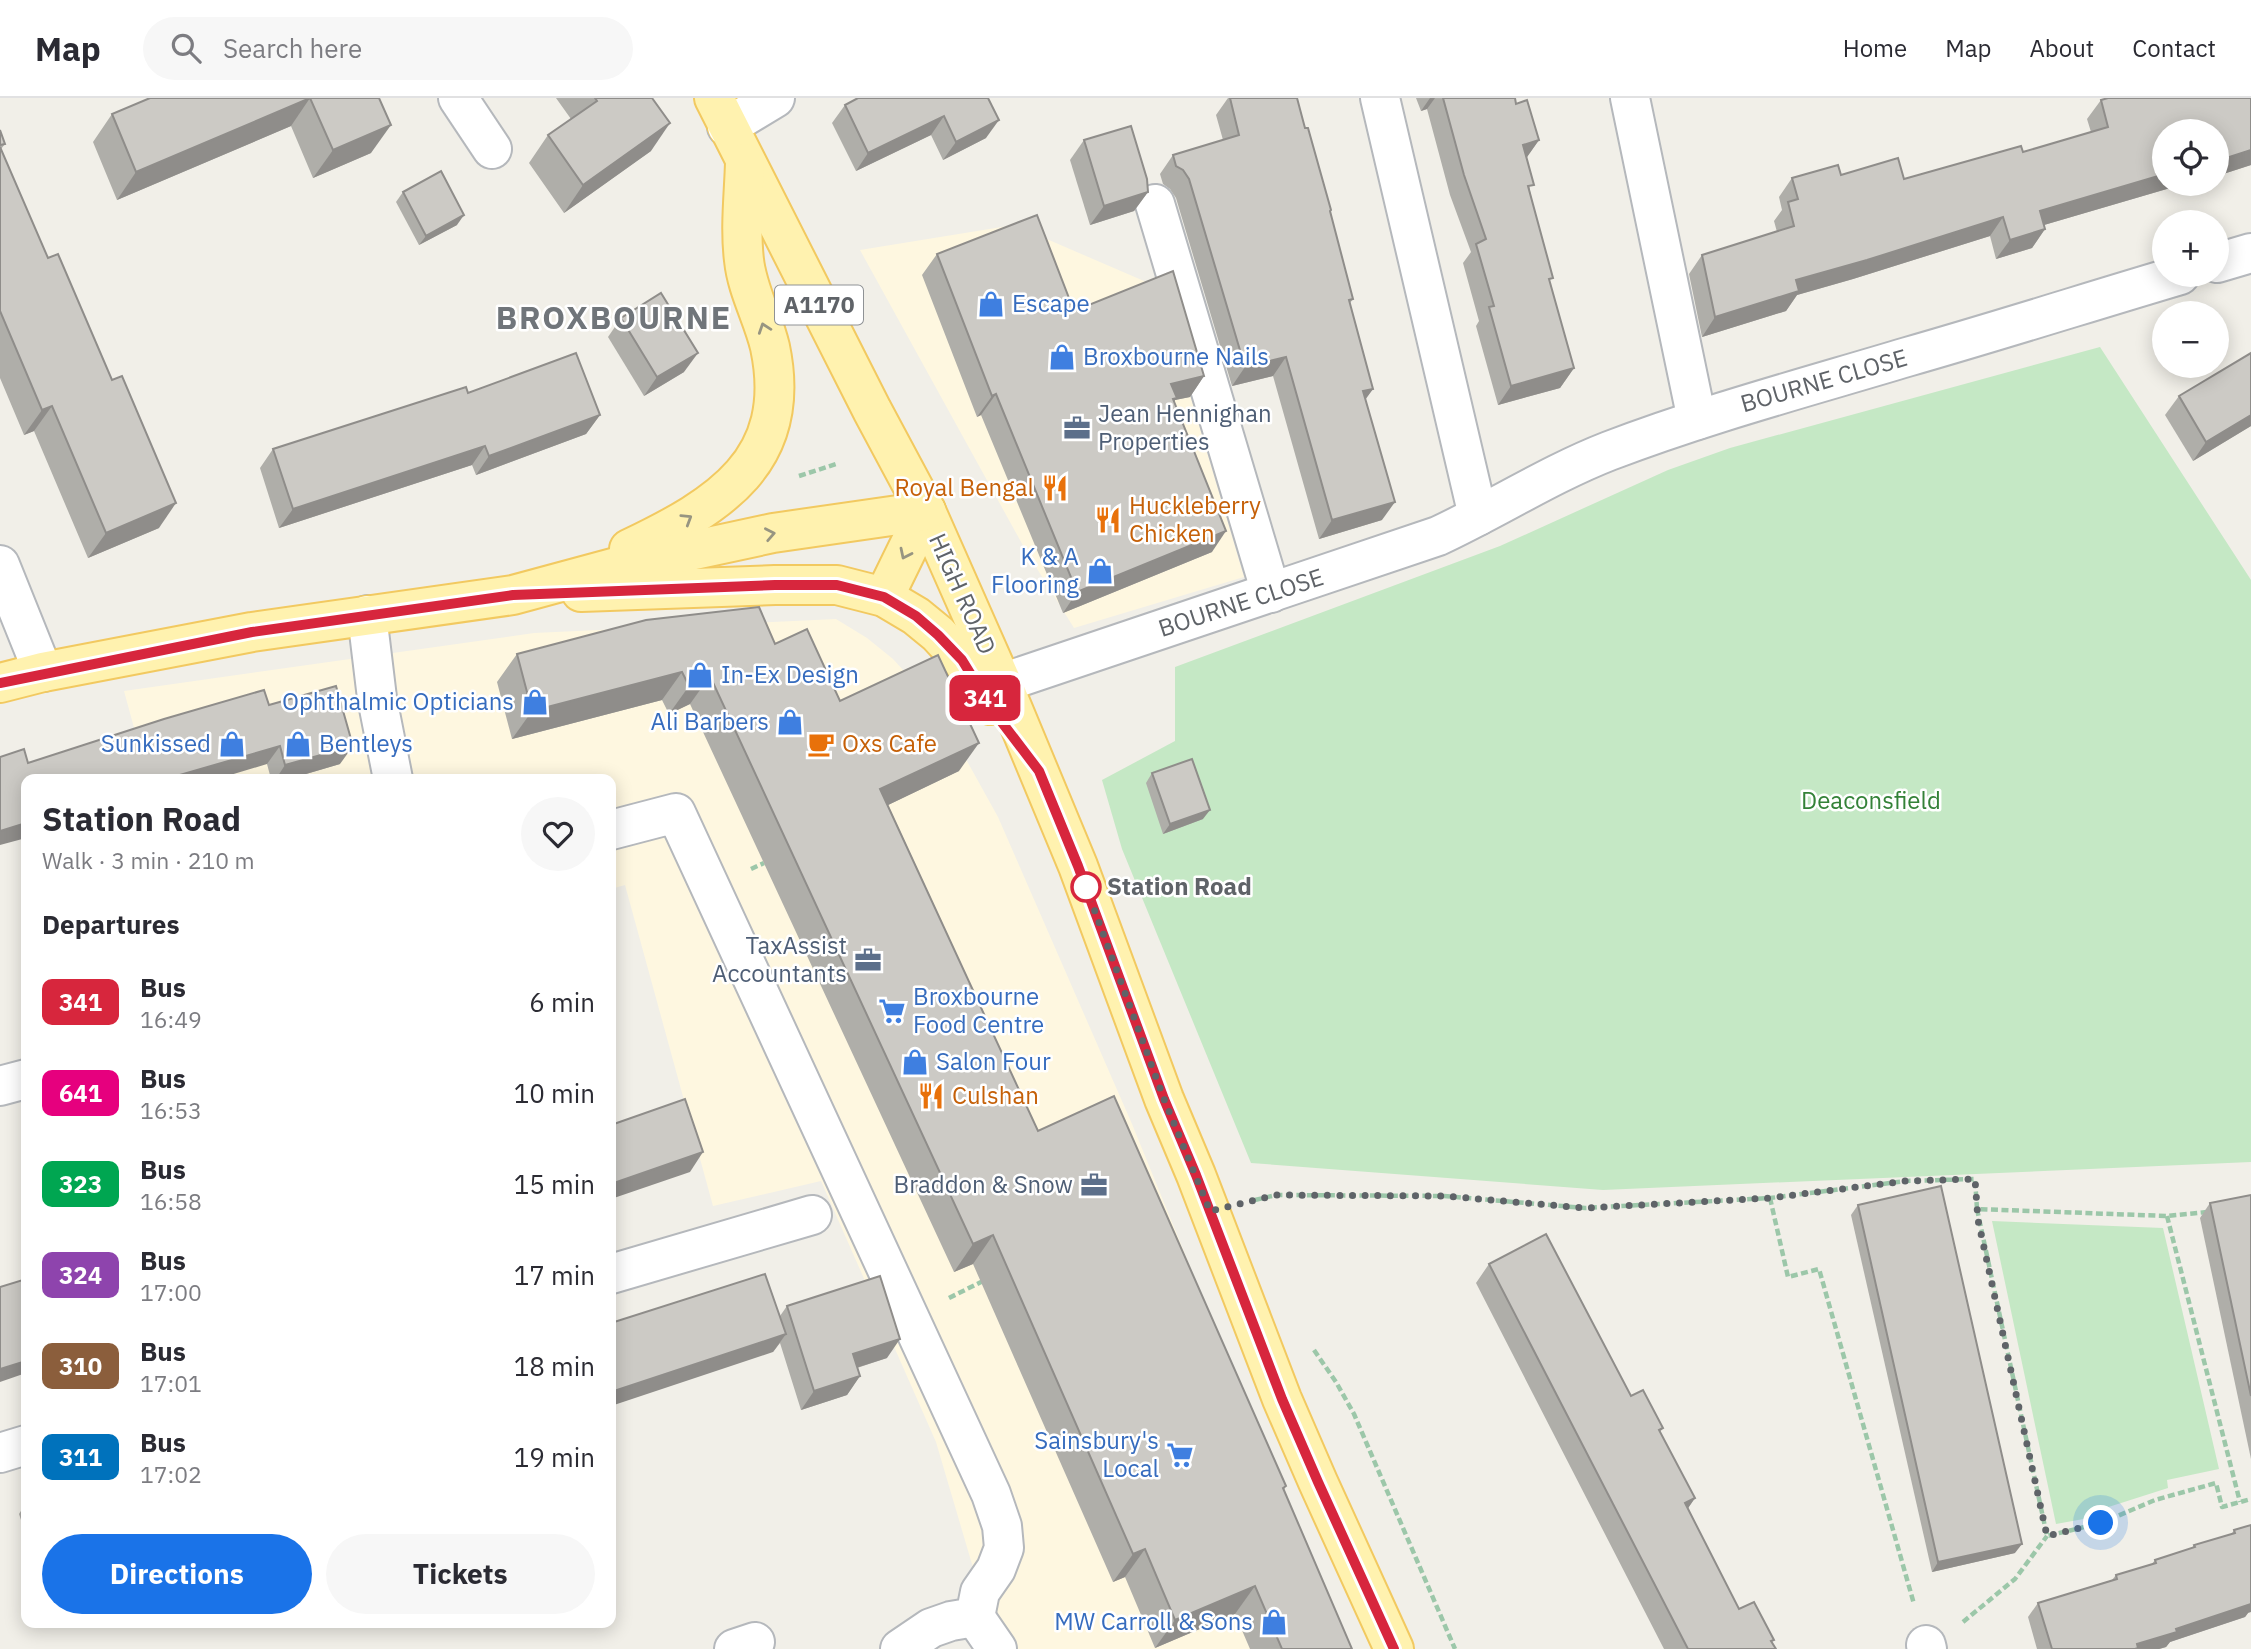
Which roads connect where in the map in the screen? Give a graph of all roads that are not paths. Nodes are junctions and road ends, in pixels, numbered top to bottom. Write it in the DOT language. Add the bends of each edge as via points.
graph roads {
  1 [pos="458,98"];
  2 [pos="775,98"];
  3 [pos="1380,98"];
  4 [pos="1630,98"];
  5 [pos="721,113"];
  6 [pos="492,149"];
  7 [pos="745,162"];
  8 [pos="1155,204"];
  9 [pos="2251,253"];
  10 [pos="2229,259"];
  11 [pos="2152,284"];
  12 [pos="1697,420"];
  13 [pos="926,512"];
  14 [pos="1478,516"];
  15 [pos="0,565"];
  16 [pos="1271,593"];
  17 [pos="513,595"];
  18 [pos="884,597"];
  19 [pos="367,615"];
  20 [pos="43,673"];
  21 [pos="0,683"];
  22 [pos="1002,683"];
  23 [pos="1039,771"];
  24 [pos="392,774"];
  25 [pos="616,829"];
  26 [pos="21,1080"];
  27 [pos="0,1086"];
  28 [pos="811,1215"];
  29 [pos="616,1273"];
  30 [pos="21,1447"];
  31 [pos="0,1453"];
  32 [pos="975,1618"];
  33 [pos="901,1649"];
  34 [pos="997,1649"];
  35 [pos="1394,1649"];
  1 -- 6 [label="street"];
  2 -- 5 [label="street"];
  3 -- 14 [label="street"];
  4 -- 12 [label="street"];
  5 -- 7 [label="main road, A1170"];
  7 -- 13 [label="main road, A1170"];
  17 -- 7 [label="main road, one-way" via="673,528 735,485 762,448 776,383 744,261"];
  8 -- 16 [label="street"];
  9 -- 10 [label="street"];
  11 -- 12 [label="street, BOURNE CLOSE"];
  12 -- 14 [label="street, BOURNE CLOSE" via="1607,452"];
  17 -- 13 [label="main road, one-way" via="773,533"];
  13 -- 18 [label="main road, one-way"];
  13 -- 22 [label="main road, HIGH ROAD / A1170"];
  14 -- 16 [label="street, BOURNE CLOSE" via="1438,536"];
  15 -- 20 [label="street"];
  16 -- 22 [label="street, BOURNE CLOSE"];
  17 -- 18 [label="main road" via="837,585"];
  17 -- 19 [label="main road"];
  18 -- 23 [label="main road" via="931,628 962,660"];
  19 -- 20 [label="main road" via="252,632"];
  19 -- 24 [label="street"];
  20 -- 21 [label="main road"];
  22 -- 23 [label="main road, HIGH ROAD / A1170"];
  23 -- 35 [label="main road, HIGH ROAD / A1170" via="1313,1470"];
  25 -- 32 [label="street" via="676,813 911,1318 1002,1526 1004,1548 981,1592"];
  26 -- 27 [label="street"];
  28 -- 29 [label="street"];
  30 -- 31 [label="street"];
  32 -- 33 [label="street" via="931,1628"];
  32 -- 34 [label="street"];
}
